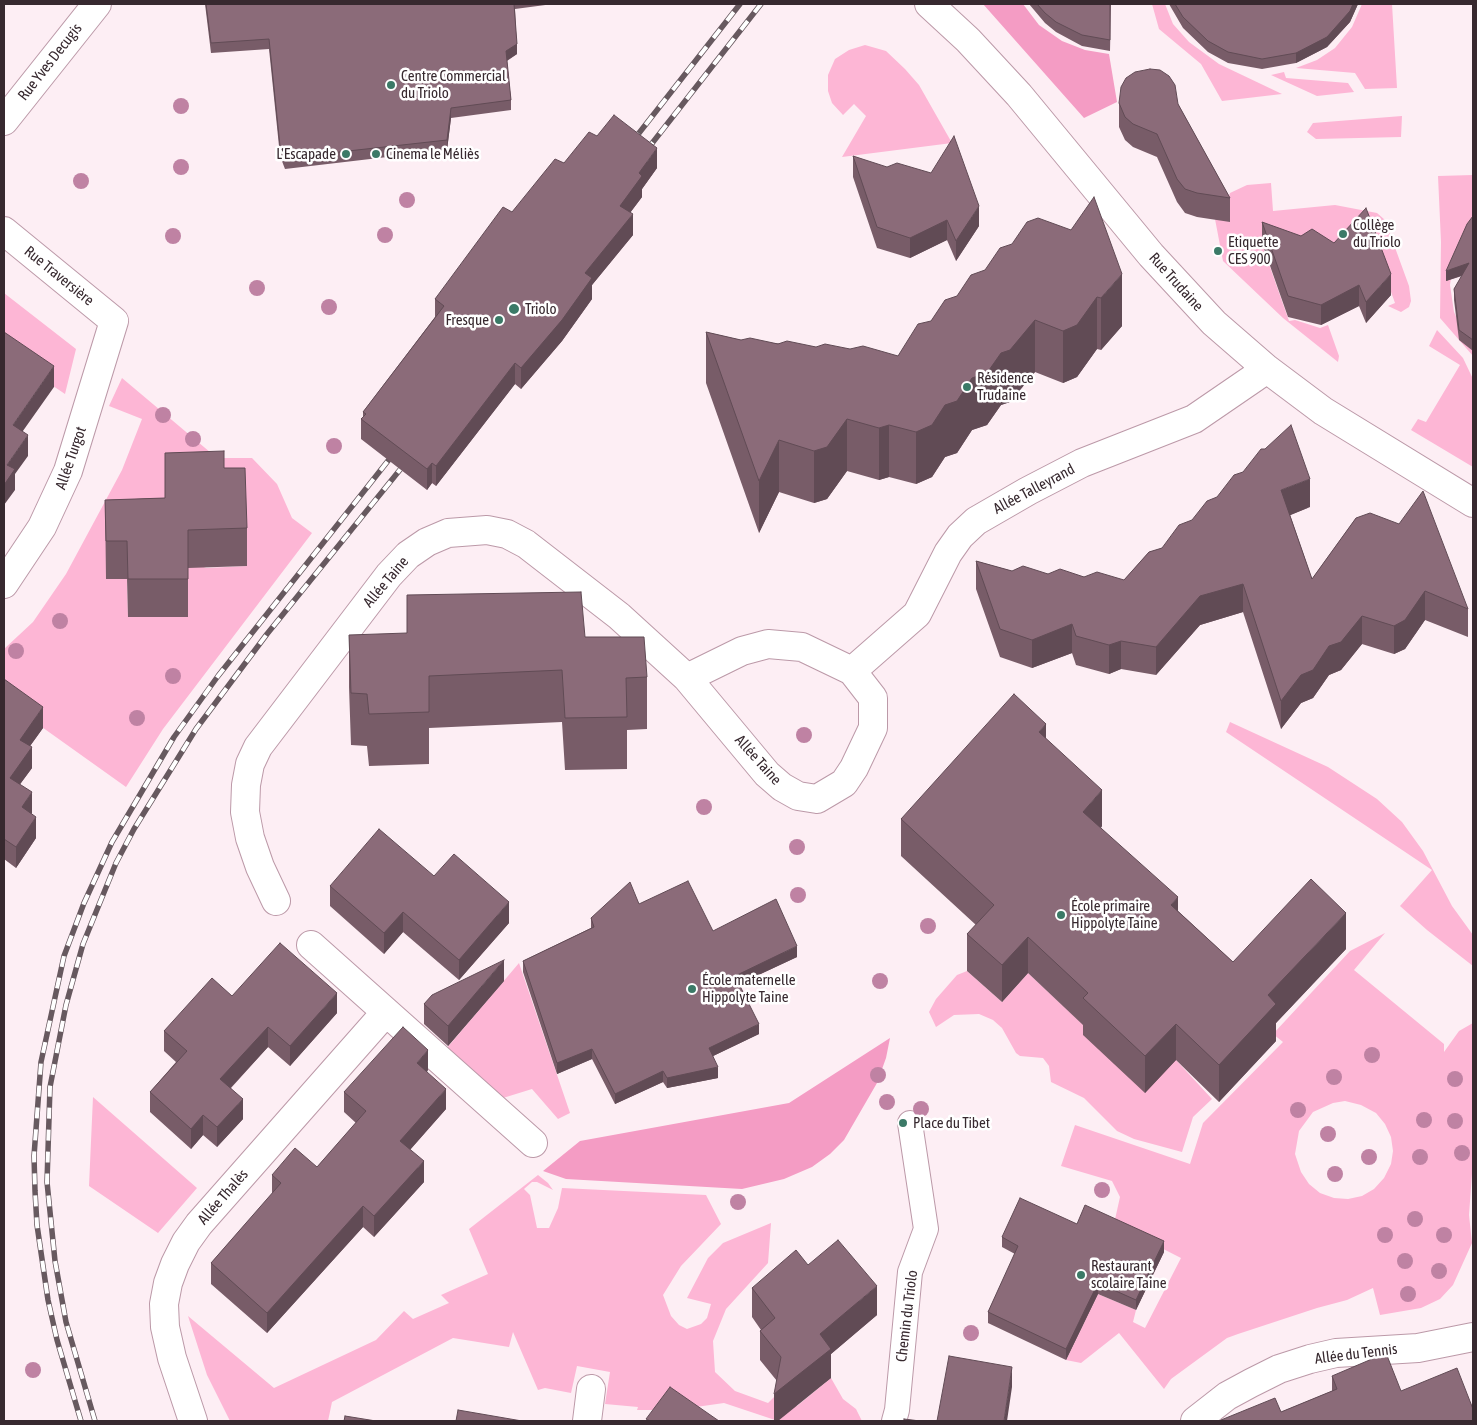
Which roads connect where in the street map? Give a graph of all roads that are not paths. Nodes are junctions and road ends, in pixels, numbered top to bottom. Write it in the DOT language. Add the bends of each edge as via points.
graph roads {
  1 [pos="97,4"];
  2 [pos="929,4"];
  3 [pos="4,121"];
  4 [pos="4,231"];
  5 [pos="114,321"];
  6 [pos="1267,369"];
  7 [pos="1473,503"];
  8 [pos="4,584"];
  9 [pos="852,671"];
  10 [pos="687,678"];
  11 [pos="276,900"];
  12 [pos="311,945"];
  13 [pos="386,1012"];
  14 [pos="910,1123"];
  15 [pos="533,1143"];
  16 [pos="1473,1337"];
  17 [pos="591,1389"];
  18 [pos="193,1421"];
  19 [pos="587,1421"];
  20 [pos="894,1421"];
  21 [pos="1195,1421"];
  1 -- 3 [label="street, Rue Yves Decugis"];
  2 -- 6 [label="street, Rue Trudaine" via="1019,95 1188,298"];
  4 -- 5 [label="street, Rue Traversière"];
  5 -- 8 [label="street, Allée Turgot" via="68,471 42,527"];
  6 -- 7 [label="street, Rue Trudaine" via="1342,424"];
  6 -- 9 [label="street, Allée Talleyrand" via="1194,419 1074,467 976,521 948,553 917,614"];
  9 -- 10 [label="street, Allée Taine" via="802,647 768,644 742,651"];
  9 -- 10 [label="street, Allée Taine" via="873,698 873,728 844,783 817,798 798,796 767,774"];
  10 -- 11 [label="street, Allée Taine" via="618,616 526,544 507,534 487,530 448,533 427,542 408,555 390,575 258,747 250,764 245,812 260,867"];
  12 -- 13 [label="street"];
  13 -- 15 [label="street"];
  13 -- 18 [label="street, Allée Thalès" via="199,1224 175,1264 164,1304 165,1327"];
  14 -- 20 [label="street, Chemin du Triolo" via="926,1229 910,1272 898,1410"];
  16 -- 21 [label="street, Allée du Tennis" via="1418,1348 1336,1353 1310,1359 1279,1369 1227,1396"];
  17 -- 19 [label="street"];
}
